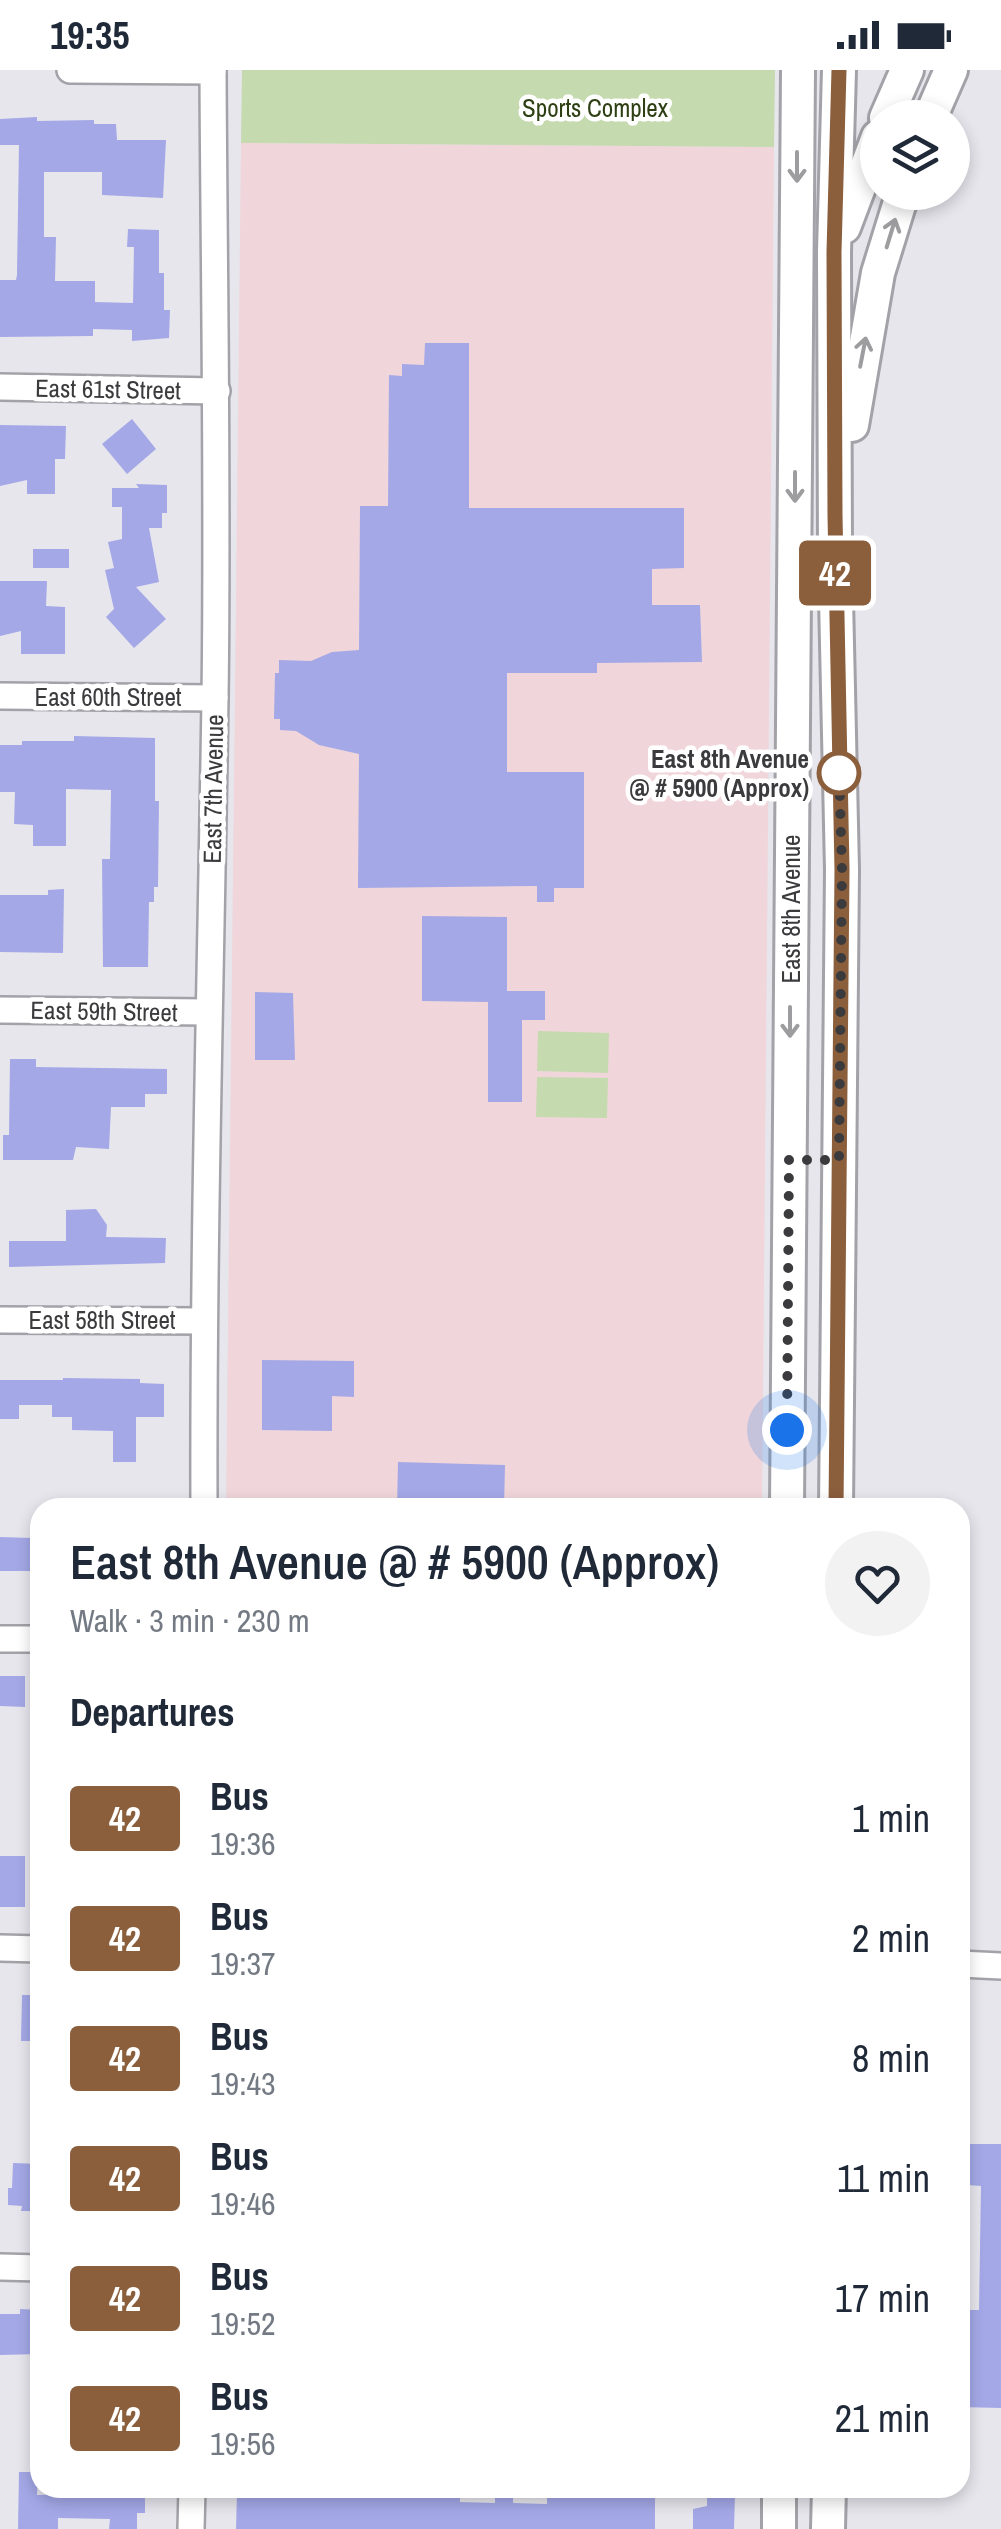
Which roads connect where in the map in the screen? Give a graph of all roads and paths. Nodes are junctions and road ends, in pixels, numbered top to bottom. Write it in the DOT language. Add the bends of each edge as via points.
graph roads {
  1 [pos="70,70"];
  2 [pos="798,70"];
  3 [pos="839,70"];
  4 [pos="908,70"];
  5 [pos="951,70"];
  6 [pos="213,71"];
  7 [pos="894,100"];
  8 [pos="938,100"];
  9 [pos="860,184"];
  10 [pos="897,210"];
  11 [pos="834,252"];
  12 [pos="0,387"];
  13 [pos="796,389"];
  14 [pos="217,390"];
  15 [pos="835,553"];
  16 [pos="793,691"];
  17 [pos="837,693"];
  18 [pos="0,696"];
  19 [pos="215,698"];
  20 [pos="0,1010"];
  21 [pos="208,1012"];
  22 [pos="789,1160"];
  23 [pos="839,1160"];
  24 [pos="0,1320"];
  25 [pos="204,1321"];
  26 [pos="204,1498"];
  27 [pos="786,1498"];
  28 [pos="836,1498"];
  29 [pos="0,1638"];
  30 [pos="30,1640"];
  31 [pos="0,1948"];
  32 [pos="30,1949"];
  33 [pos="970,1964"];
  34 [pos="1001,1966"];
  35 [pos="0,2267"];
  36 [pos="30,2268"];
  37 [pos="192,2498"];
  38 [pos="779,2498"];
  39 [pos="828,2498"];
  40 [pos="191,2529"];
  41 [pos="779,2529"];
  42 [pos="828,2529"];
  1 -- 6 [label="street"];
  2 -- 13 [label="main road, East 8th Avenue, one-way"];
  3 -- 11 [label="main road, East 8th Avenue"];
  4 -- 7 [label="main road"];
  5 -- 8 [label="main road"];
  6 -- 14 [label="street, East 7th Avenue"];
  9 -- 11 [label="main road"];
  15 -- 10 [label="main road, one-way" via="858,382"];
  11 -- 13 [label="main road"];
  11 -- 15 [label="main road, East 8th Avenue"];
  12 -- 14 [label="street, East 61st Street"];
  13 -- 16 [label="main road, East 8th Avenue, one-way"];
  14 -- 19 [label="street, East 7th Avenue"];
  15 -- 17 [label="main road, East 8th Avenue"];
  16 -- 17 [label="main road"];
  16 -- 22 [label="main road, East 8th Avenue, one-way"];
  17 -- 23 [label="main road, East 8th Avenue"];
  18 -- 19 [label="street, East 60th Street"];
  19 -- 21 [label="street, East 7th Avenue"];
  20 -- 21 [label="street, East 59th Street"];
  21 -- 25 [label="street, East 7th Avenue"];
  22 -- 23 [label="main road"];
  22 -- 27 [label="main road, East 8th Avenue"];
  23 -- 28 [label="main road, East 8th Avenue"];
  24 -- 25 [label="street, East 58th Street"];
  25 -- 26 [label="street, East 7th Avenue"];
  29 -- 30 [label="street"];
  31 -- 32 [label="street"];
  33 -- 34 [label="street"];
  35 -- 36 [label="street"];
  37 -- 40 [label="street"];
  38 -- 41 [label="main road"];
  39 -- 42 [label="main road"];
}
